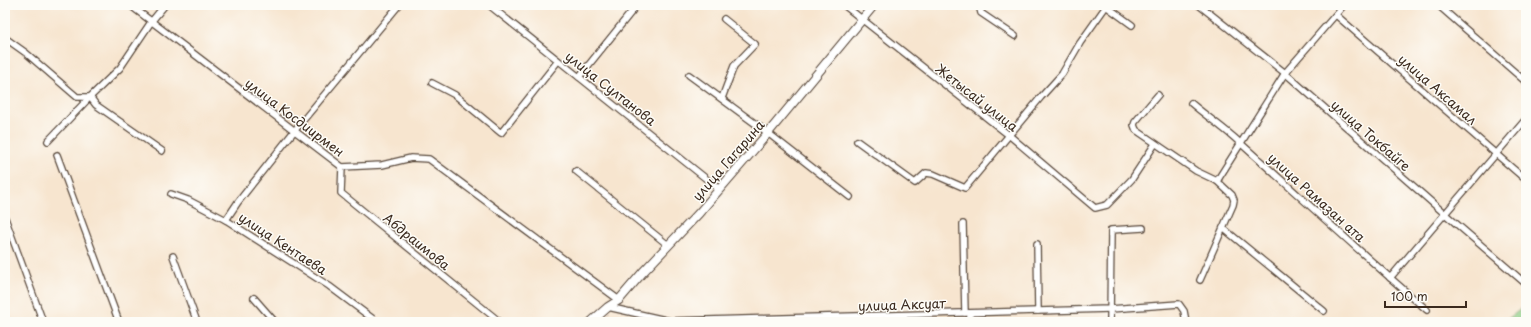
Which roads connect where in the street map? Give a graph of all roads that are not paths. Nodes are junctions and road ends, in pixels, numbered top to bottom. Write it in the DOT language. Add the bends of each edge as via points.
graph roads {
  1 [pos="130,5"];
  2 [pos="164,5"];
  3 [pos="399,5"];
  4 [pos="489,5"];
  5 [pos="637,5"];
  6 [pos="844,5"];
  7 [pos="874,5"];
  8 [pos="980,5"];
  9 [pos="1106,5"];
  10 [pos="1200,5"];
  11 [pos="1344,5"];
  12 [pos="1438,5"];
  13 [pos="1336,15"];
  14 [pos="724,19"];
  15 [pos="862,20"];
  16 [pos="151,22"];
  17 [pos="1132,25"];
  18 [pos="1015,36"];
  19 [pos="5,38"];
  20 [pos="558,61"];
  21 [pos="1285,74"];
  22 [pos="689,75"];
  23 [pos="579,77"];
  24 [pos="1526,82"];
  25 [pos="432,83"];
  26 [pos="1158,95"];
  27 [pos="90,97"];
  28 [pos="722,98"];
  29 [pos="1191,103"];
  30 [pos="1526,119"];
  31 [pos="295,130"];
  32 [pos="768,133"];
  33 [pos="1010,136"];
  34 [pos="857,141"];
  35 [pos="48,142"];
  36 [pos="1241,143"];
  37 [pos="1155,144"];
  38 [pos="162,151"];
  39 [pos="57,154"];
  40 [pos="1496,155"];
  41 [pos="342,167"];
  42 [pos="576,171"];
  43 [pos="1526,180"];
  44 [pos="1217,181"];
  45 [pos="719,190"];
  46 [pos="171,194"];
  47 [pos="850,197"];
  48 [pos="1445,214"];
  49 [pos="5,218"];
  50 [pos="226,220"];
  51 [pos="963,224"];
  52 [pos="1143,228"];
  53 [pos="1222,228"];
  54 [pos="1037,244"];
  55 [pos="668,245"];
  56 [pos="173,256"];
  57 [pos="1390,278"];
  58 [pos="1200,280"];
  59 [pos="1526,284"];
  60 [pos="254,298"];
  61 [pos="619,300"];
  62 [pos="608,307"];
  63 [pos="1110,309"];
  64 [pos="1427,310"];
  65 [pos="1038,311"];
  66 [pos="1324,311"];
  67 [pos="968,313"];
  68 [pos="658,320"];
  69 [pos="43,322"];
  70 [pos="120,322"];
  71 [pos="197,322"];
  72 [pos="275,322"];
  73 [pos="377,322"];
  74 [pos="500,322"];
  75 [pos="591,322"];
  76 [pos="670,322"];
  77 [pos="970,322"];
  78 [pos="1110,322"];
  79 [pos="1186,322"];
  1 -- 16 [label="street, улица Косдиирмен"];
  2 -- 16 [label="street"];
  3 -- 31 [label="street"];
  4 -- 20 [label="street, улица Султанова"];
  5 -- 23 [label="street"];
  6 -- 15 [label="street, Жетысай улица"];
  7 -- 15 [label="main road, улица Гагарина"];
  8 -- 18 [label="street" via="981,13"];
  9 -- 17 [label="street"];
  9 -- 33 [label="street" via="1062,74"];
  10 -- 21 [label="street, улица Токбайге"];
  11 -- 13 [label="street"];
  12 -- 24 [label="street"];
  13 -- 21 [label="street"];
  13 -- 40 [label="street, улица Аксамал"];
  14 -- 28 [label="street" via="755,44 734,66"];
  15 -- 32 [label="main road, улица Гагарина"];
  15 -- 33 [label="street, Жетысай улица"];
  16 -- 27 [label="street" via="120,68"];
  16 -- 31 [label="street, улица Косдиирмен"];
  19 -- 27 [label="street" via="77,97"];
  20 -- 23 [label="street, улица Султанова"];
  20 -- 25 [label="street" via="500,133 455,95"];
  21 -- 36 [label="street"];
  21 -- 48 [label="street, улица Токбайге"];
  22 -- 28 [label="street"];
  23 -- 45 [label="street, улица Султанова"];
  26 -- 37 [label="street" via="1134,125 1136,130"];
  27 -- 35 [label="street"];
  27 -- 38 [label="street" via="96,105"];
  28 -- 32 [label="street"];
  29 -- 36 [label="street, улица Рамазан ата"];
  30 -- 40 [label="street"];
  31 -- 41 [label="street, улица Косдиирмен"];
  31 -- 50 [label="street"];
  32 -- 45 [label="main road, улица Гагарина"];
  32 -- 47 [label="street"];
  33 -- 34 [label="street" via="965,188 933,174 926,174 915,183"];
  33 -- 37 [label="street, Жетысай улица" via="1094,208 1107,205 1132,179"];
  36 -- 44 [label="street"];
  36 -- 57 [label="street, улица Рамазан ата"];
  37 -- 44 [label="street" via="1196,171"];
  39 -- 70 [label="street"];
  40 -- 43 [label="street, улица Аксамал"];
  40 -- 48 [label="street"];
  41 -- 61 [label="street, улица Косдиирмен" via="382,165 411,158 429,159"];
  41 -- 74 [label="street, Абдраимова" via="341,193"];
  42 -- 55 [label="street"];
  44 -- 53 [label="street" via="1234,200"];
  45 -- 55 [label="main road, улица Гагарина"];
  46 -- 50 [label="street, улица Кентаева"];
  48 -- 57 [label="street"];
  48 -- 59 [label="street, улица Токбайге"];
  49 -- 69 [label="street"];
  50 -- 73 [label="street, улица Кентаева" via="329,286"];
  51 -- 67 [label="street"];
  52 -- 63 [label="street" via="1111,230"];
  53 -- 58 [label="street"];
  53 -- 66 [label="street"];
  54 -- 65 [label="street"];
  55 -- 61 [label="main road, улица Гагарина"];
  56 -- 71 [label="street"];
  57 -- 64 [label="street, улица Рамазан ата"];
  60 -- 72 [label="street"];
  61 -- 62 [label="main road, улица Гагарина"];
  62 -- 68 [label="street, улица Аксуат"];
  62 -- 75 [label="main road, улица Гагарина"];
  63 -- 65 [label="street, улица Аксуат"];
  63 -- 78 [label="street"];
  63 -- 79 [label="street, улица Аксуат" via="1179,304 1184,311"];
  65 -- 67 [label="street, улица Аксуат"];
  67 -- 76 [label="street, улица Аксуат"];
  67 -- 77 [label="street"];
  68 -- 76 [label="street, улица Аксуат"];
}
